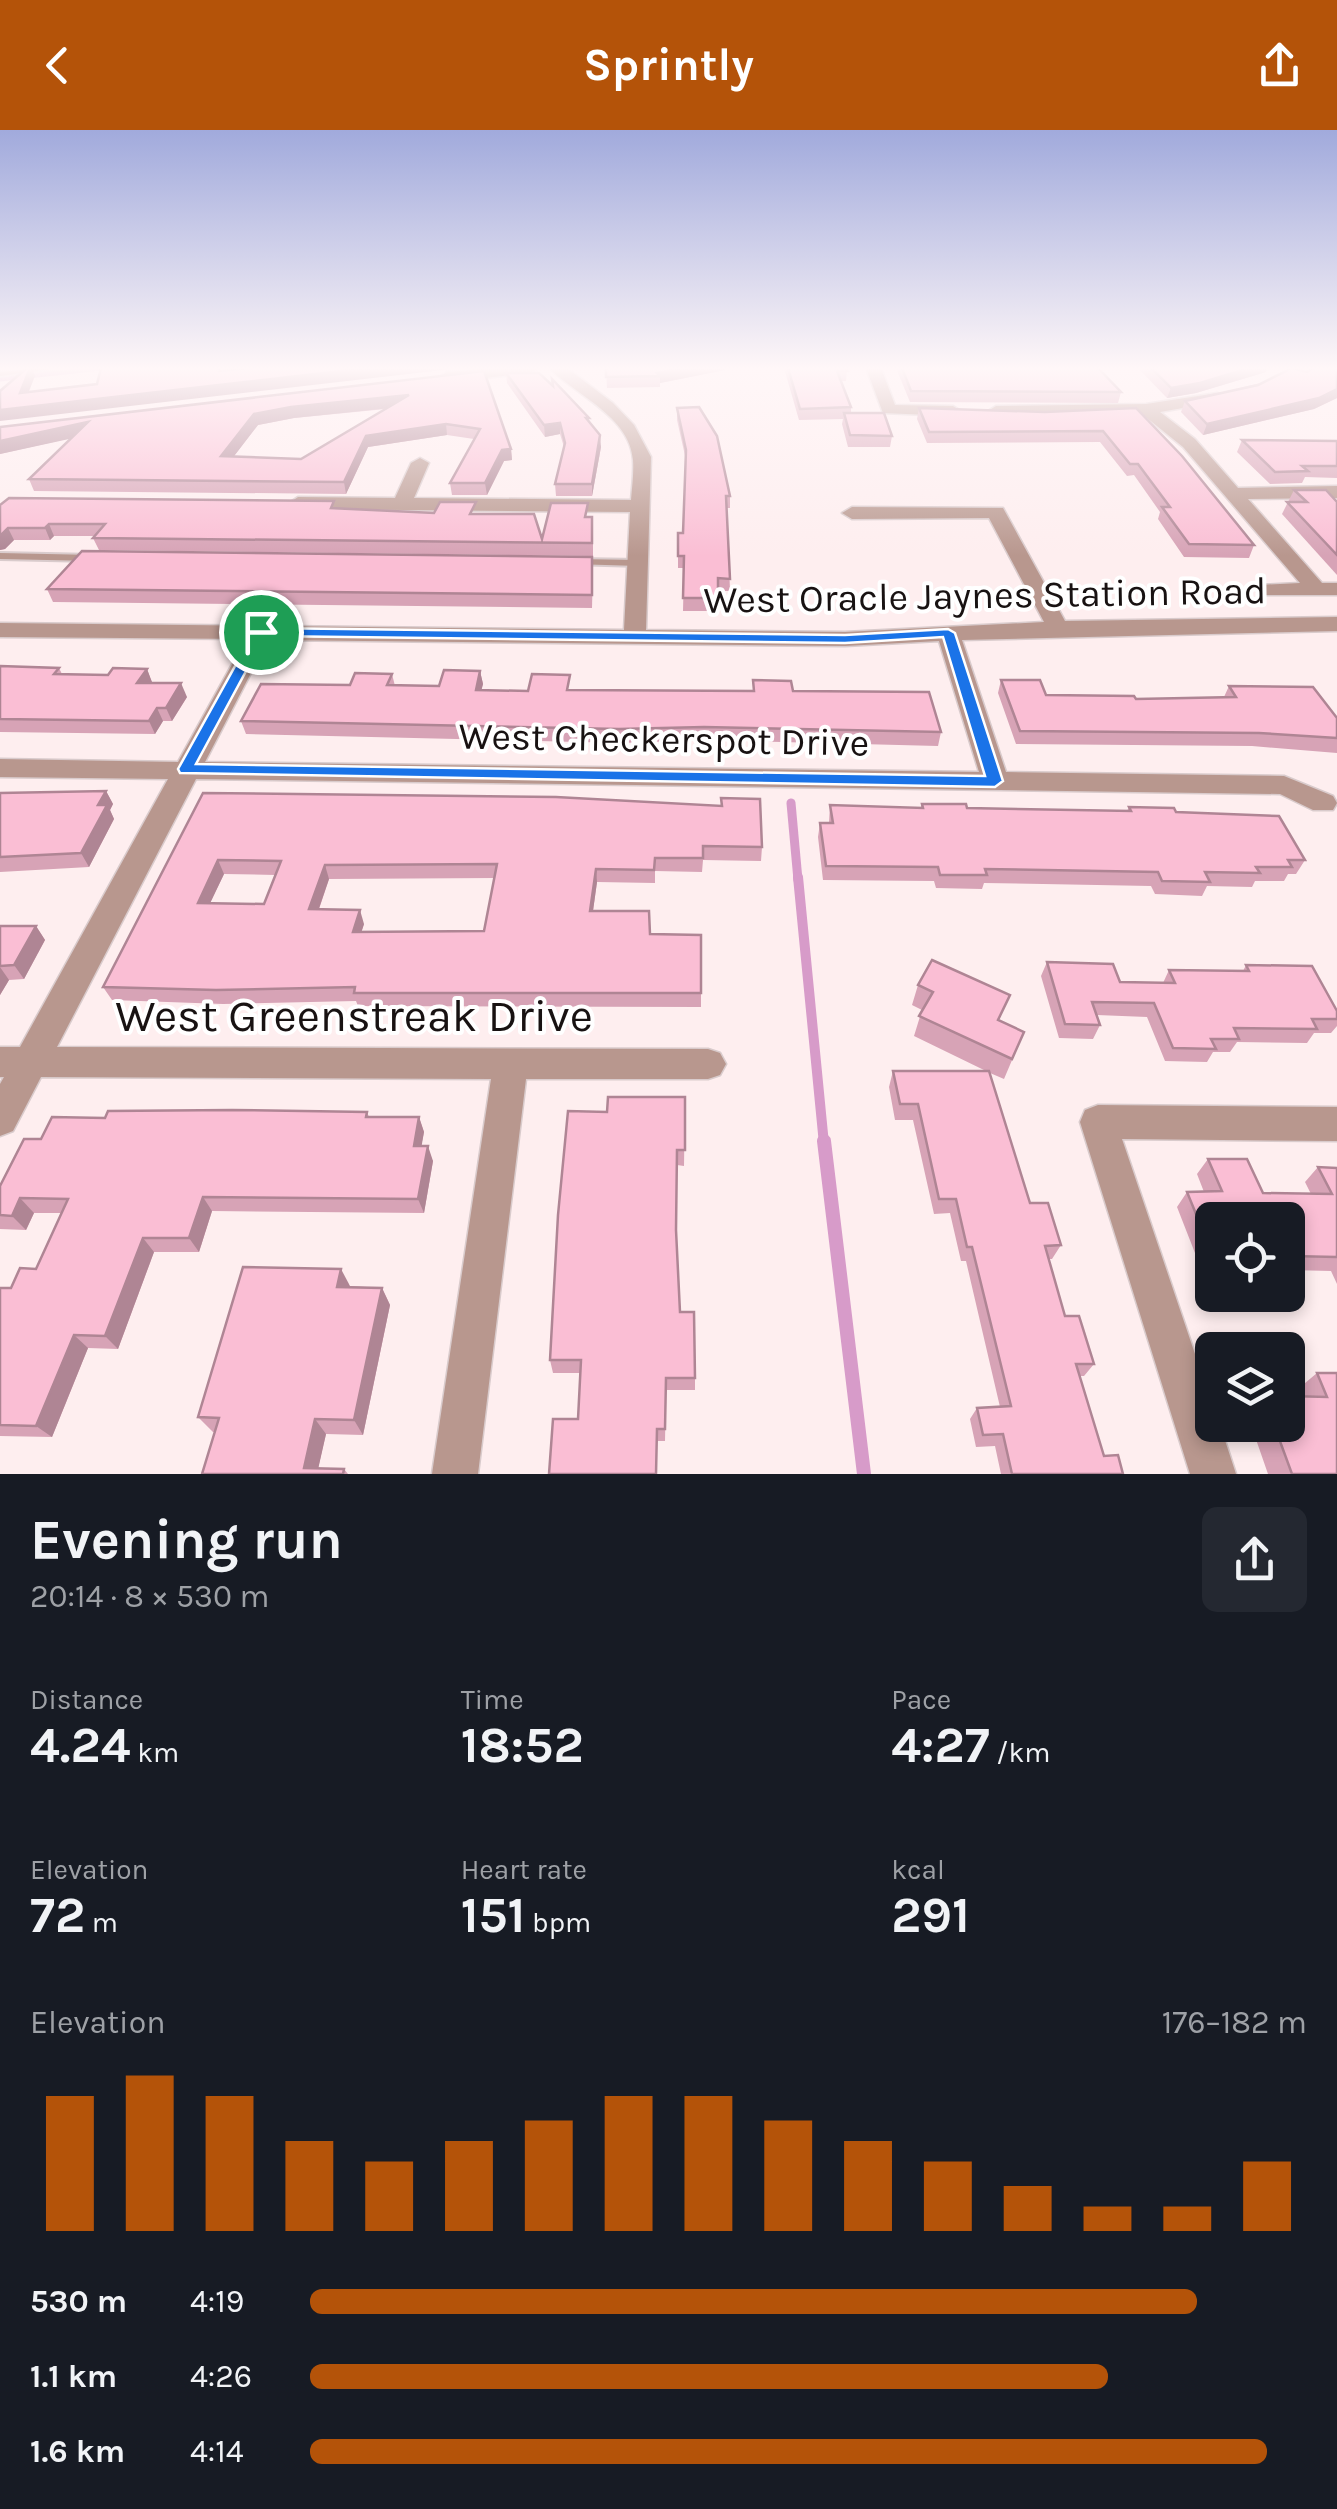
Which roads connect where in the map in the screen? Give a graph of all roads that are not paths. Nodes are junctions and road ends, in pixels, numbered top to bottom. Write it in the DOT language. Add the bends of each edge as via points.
graph roads {
  1 [pos="631,431"];
  2 [pos="1173,431"];
  3 [pos="420,463"];
  4 [pos="1337,492"];
  5 [pos="1236,494"];
  6 [pos="268,502"];
  7 [pos="402,504"];
  8 [pos="642,506"];
  9 [pos="852,513"];
  10 [pos="0,556"];
  11 [pos="110,558"];
  12 [pos="562,562"];
  13 [pos="640,563"];
  14 [pos="1327,589"];
  15 [pos="1267,590"];
  16 [pos="1337,624"];
  17 [pos="1058,628"];
  18 [pos="0,630"];
  19 [pos="261,632"];
  20 [pos="948,633"];
  21 [pos="635,634"];
  22 [pos="0,768"];
  23 [pos="186,769"];
  24 [pos="995,781"];
  25 [pos="1323,802"];
  26 [pos="15,1062"];
  27 [pos="511,1062"];
  28 [pos="708,1064"];
  29 [pos="0,1119"];
  30 [pos="1337,1124"];
  31 [pos="456,1474"];
  32 [pos="1214,1474"];
  1 -- 8 [label="street" via="642,457"];
  2 -- 5 [label="street"];
  3 -- 7 [label="street"];
  4 -- 5 [label="street"];
  5 -- 14 [label="street"];
  6 -- 7 [label="street"];
  7 -- 8 [label="street"];
  8 -- 13 [label="street"];
  9 -- 17 [label="street" via="996,512"];
  10 -- 11 [label="lane"];
  12 -- 13 [label="lane"];
  13 -- 21 [label="street"];
  14 -- 15 [label="street"];
  16 -- 17 [label="street, West Oracle Jaynes Station Road"];
  17 -- 20 [label="street, West Oracle Jaynes Station Road"];
  18 -- 19 [label="street, West Oracle Jaynes Station Road"];
  19 -- 21 [label="street, West Oracle Jaynes Station Road"];
  19 -- 23 [label="street"];
  20 -- 21 [label="street, West Oracle Jaynes Station Road" via="845,639"];
  20 -- 24 [label="street"];
  22 -- 23 [label="street, West Checkerspot Drive"];
  23 -- 24 [label="street, West Checkerspot Drive"];
  23 -- 26 [label="street"];
  24 -- 25 [label="street, West Checkerspot Drive" via="1284,784"];
  26 -- 27 [label="street, West Greenstreak Drive"];
  26 -- 29 [label="street"];
  27 -- 28 [label="street, West Greenstreak Drive"];
  27 -- 31 [label="street"];
  30 -- 32 [label="street" via="1098,1122"];
}
